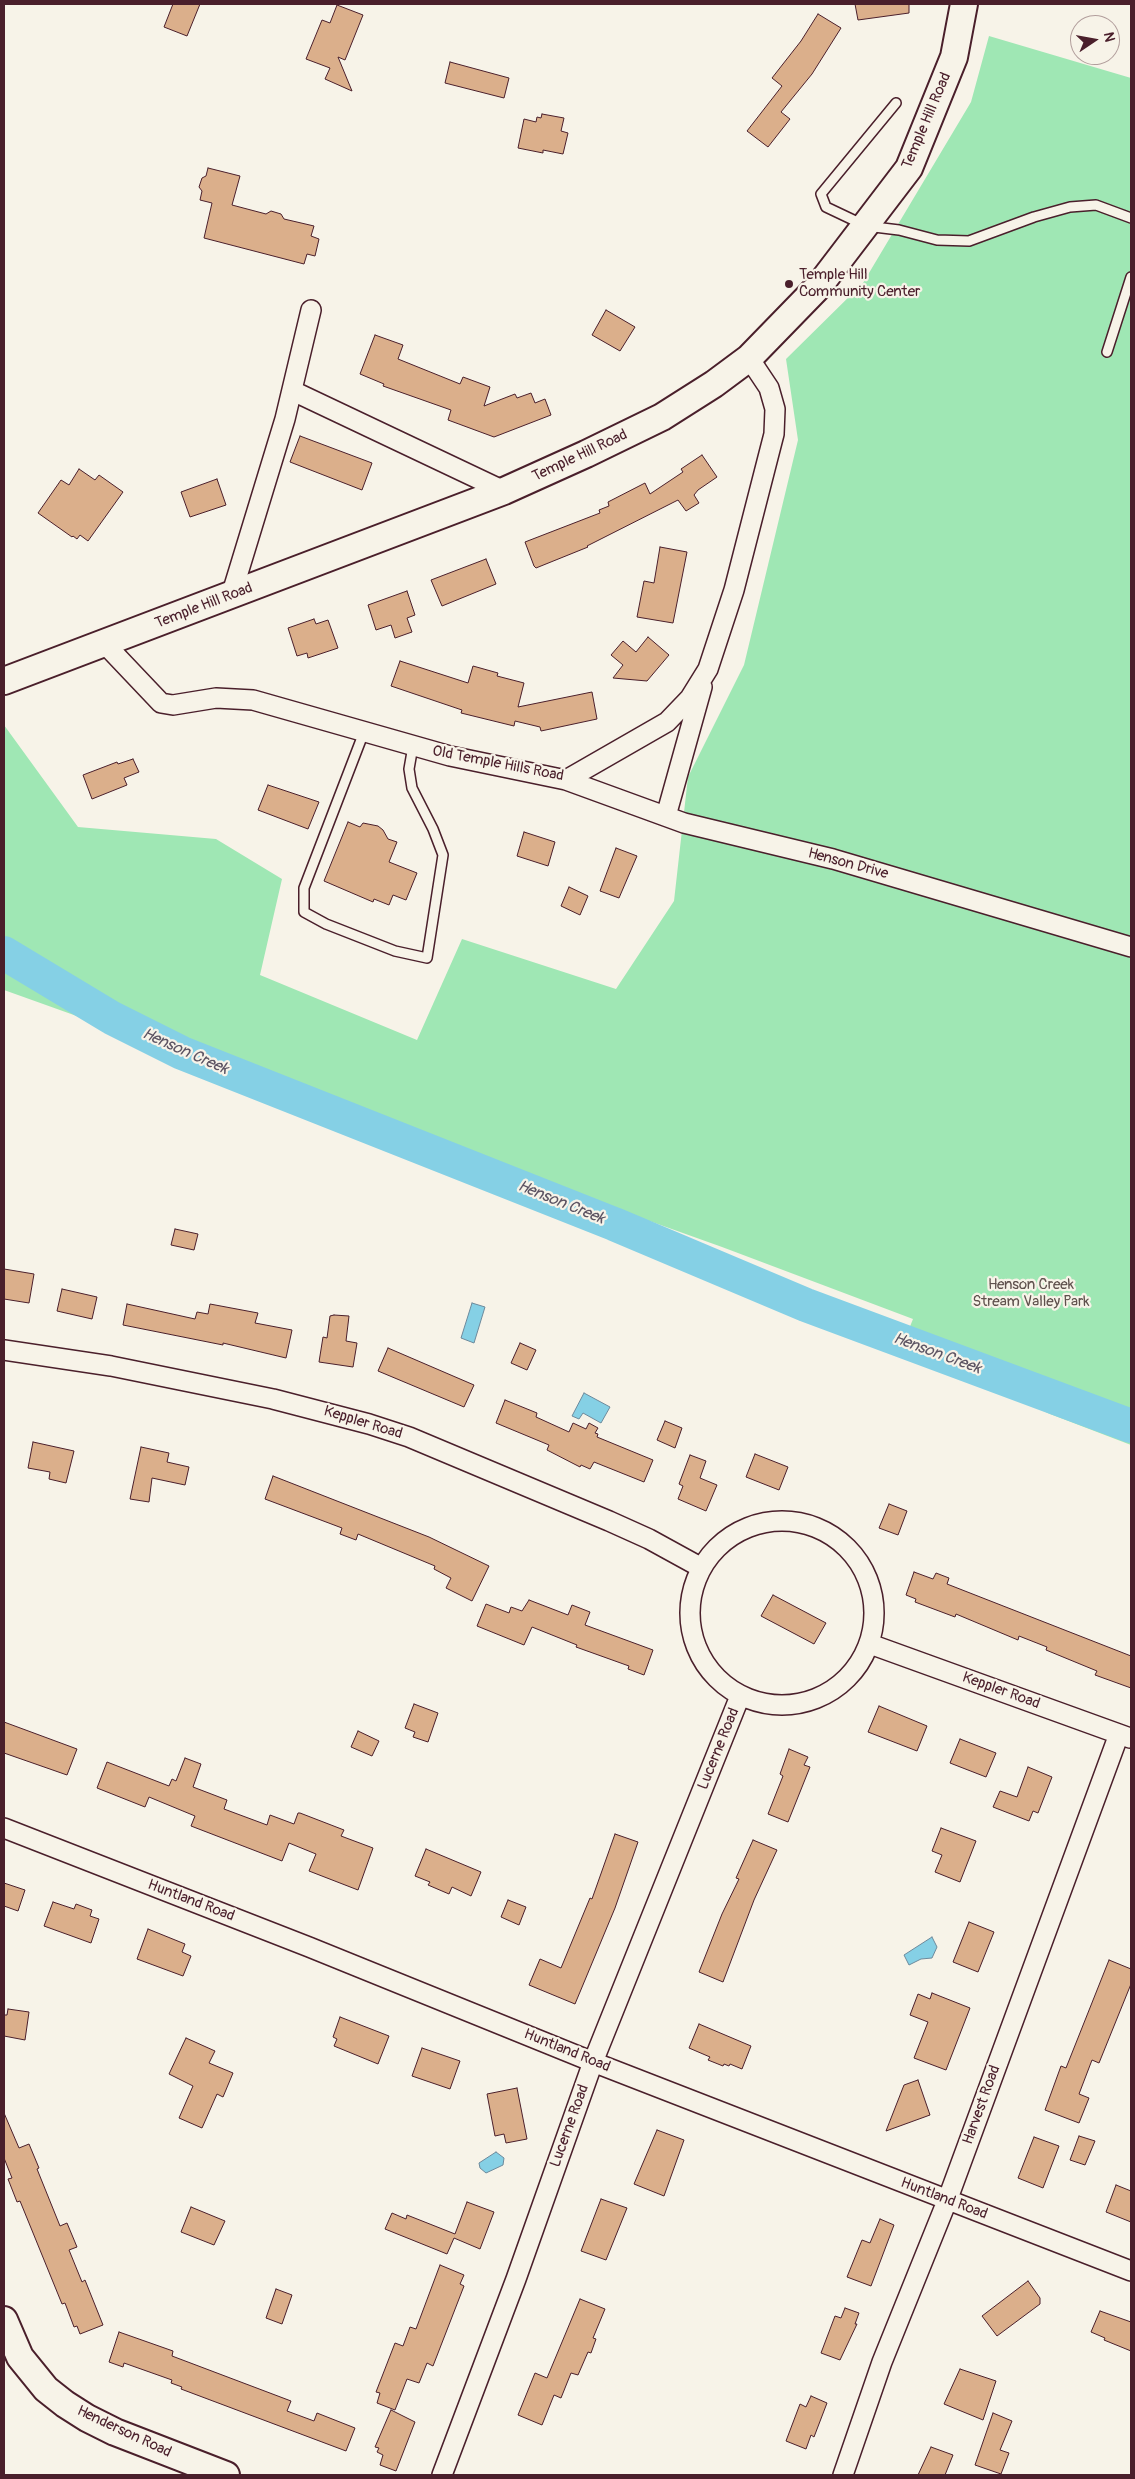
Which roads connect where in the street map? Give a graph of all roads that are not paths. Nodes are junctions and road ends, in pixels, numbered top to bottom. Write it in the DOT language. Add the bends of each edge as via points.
graph roads {
  1 [pos="964,4"];
  2 [pos="896,103"];
  3 [pos="1131,218"];
  4 [pos="866,226"];
  5 [pos="1131,276"];
  6 [pos="311,310"];
  7 [pos="1107,352"];
  8 [pos="749,358"];
  9 [pos="293,391"];
  10 [pos="504,491"];
  11 [pos="231,596"];
  12 [pos="105,644"];
  13 [pos="708,669"];
  14 [pos="4,681"];
  15 [pos="364,732"];
  16 [pos="413,746"];
  17 [pos="566,780"];
  18 [pos="666,816"];
  19 [pos="1131,947"];
  20 [pos="4,1350"];
  21 [pos="700,1567"];
  22 [pos="870,1644"];
  23 [pos="740,1696"];
  24 [pos="1125,1736"];
  25 [pos="4,1828"];
  26 [pos="593,2062"];
  27 [pos="947,2201"];
  28 [pos="1131,2271"];
  29 [pos="4,2320"];
  30 [pos="226,2475"];
  31 [pos="442,2475"];
  32 [pos="843,2475"];
  1 -- 4 [label="main road, Temple Hill Road" via="954,57 909,168"];
  2 -- 4 [label="lane" via="821,194 826,207"];
  3 -- 4 [label="lane" via="1096,205 1070,207 969,241 937,240"];
  4 -- 8 [label="main road, Temple Hill Road" via="819,286"];
  5 -- 7 [label="lane"];
  6 -- 9 [label="street"];
  8 -- 10 [label="main road, Temple Hill Road" via="662,417"];
  8 -- 13 [label="street, Old Temple Hills Road" via="769,388 775,409 774,434 734,590"];
  9 -- 10 [label="street"];
  9 -- 11 [label="street"];
  10 -- 11 [label="main road, Temple Hill Road"];
  11 -- 12 [label="main road, Temple Hill Road"];
  12 -- 14 [label="main road, Temple Hill Road"];
  12 -- 15 [label="street, Old Temple Hills Road" via="160,703 173,705 216,698 242,698"];
  13 -- 17 [label="street, Old Temple Hills Road" via="690,698 667,722"];
  13 -- 18 [label="street"];
  15 -- 16 [label="street, Old Temple Hills Road"];
  15 -- 16 [label="lane" via="304,888 304,912 395,951 428,958 443,855 412,788 409,769"];
  16 -- 17 [label="street, Old Temple Hills Road"];
  17 -- 18 [label="street, Henson Drive"];
  18 -- 19 [label="street, Henson Drive" via="833,858"];
  20 -- 21 [label="street, Keppler Road" via="111,1366 273,1398 369,1424 409,1437 601,1517"];
  21 -- 22 [label="street" via="716,1548 736,1533 759,1523 808,1524 831,1534 850,1550 864,1571 873,1594"];
  21 -- 23 [label="street" via="690,1591 694,1640 714,1675"];
  22 -- 23 [label="street" via="860,1664 827,1695 783,1706 761,1704"];
  22 -- 24 [label="street, Keppler Road"];
  23 -- 26 [label="street, Lucerne Road"];
  24 -- 27 [label="street, Harvest Road"];
  25 -- 26 [label="street, Huntland Road"];
  26 -- 27 [label="street, Huntland Road"];
  26 -- 31 [label="street, Lucerne Road"];
  27 -- 28 [label="street, Huntland Road"];
  27 -- 32 [label="street, Harvest Road" via="882,2362"];
  29 -- 30 [label="main road, Henderson Road" via="20,2357 46,2389 65,2404 115,2432"];
}
